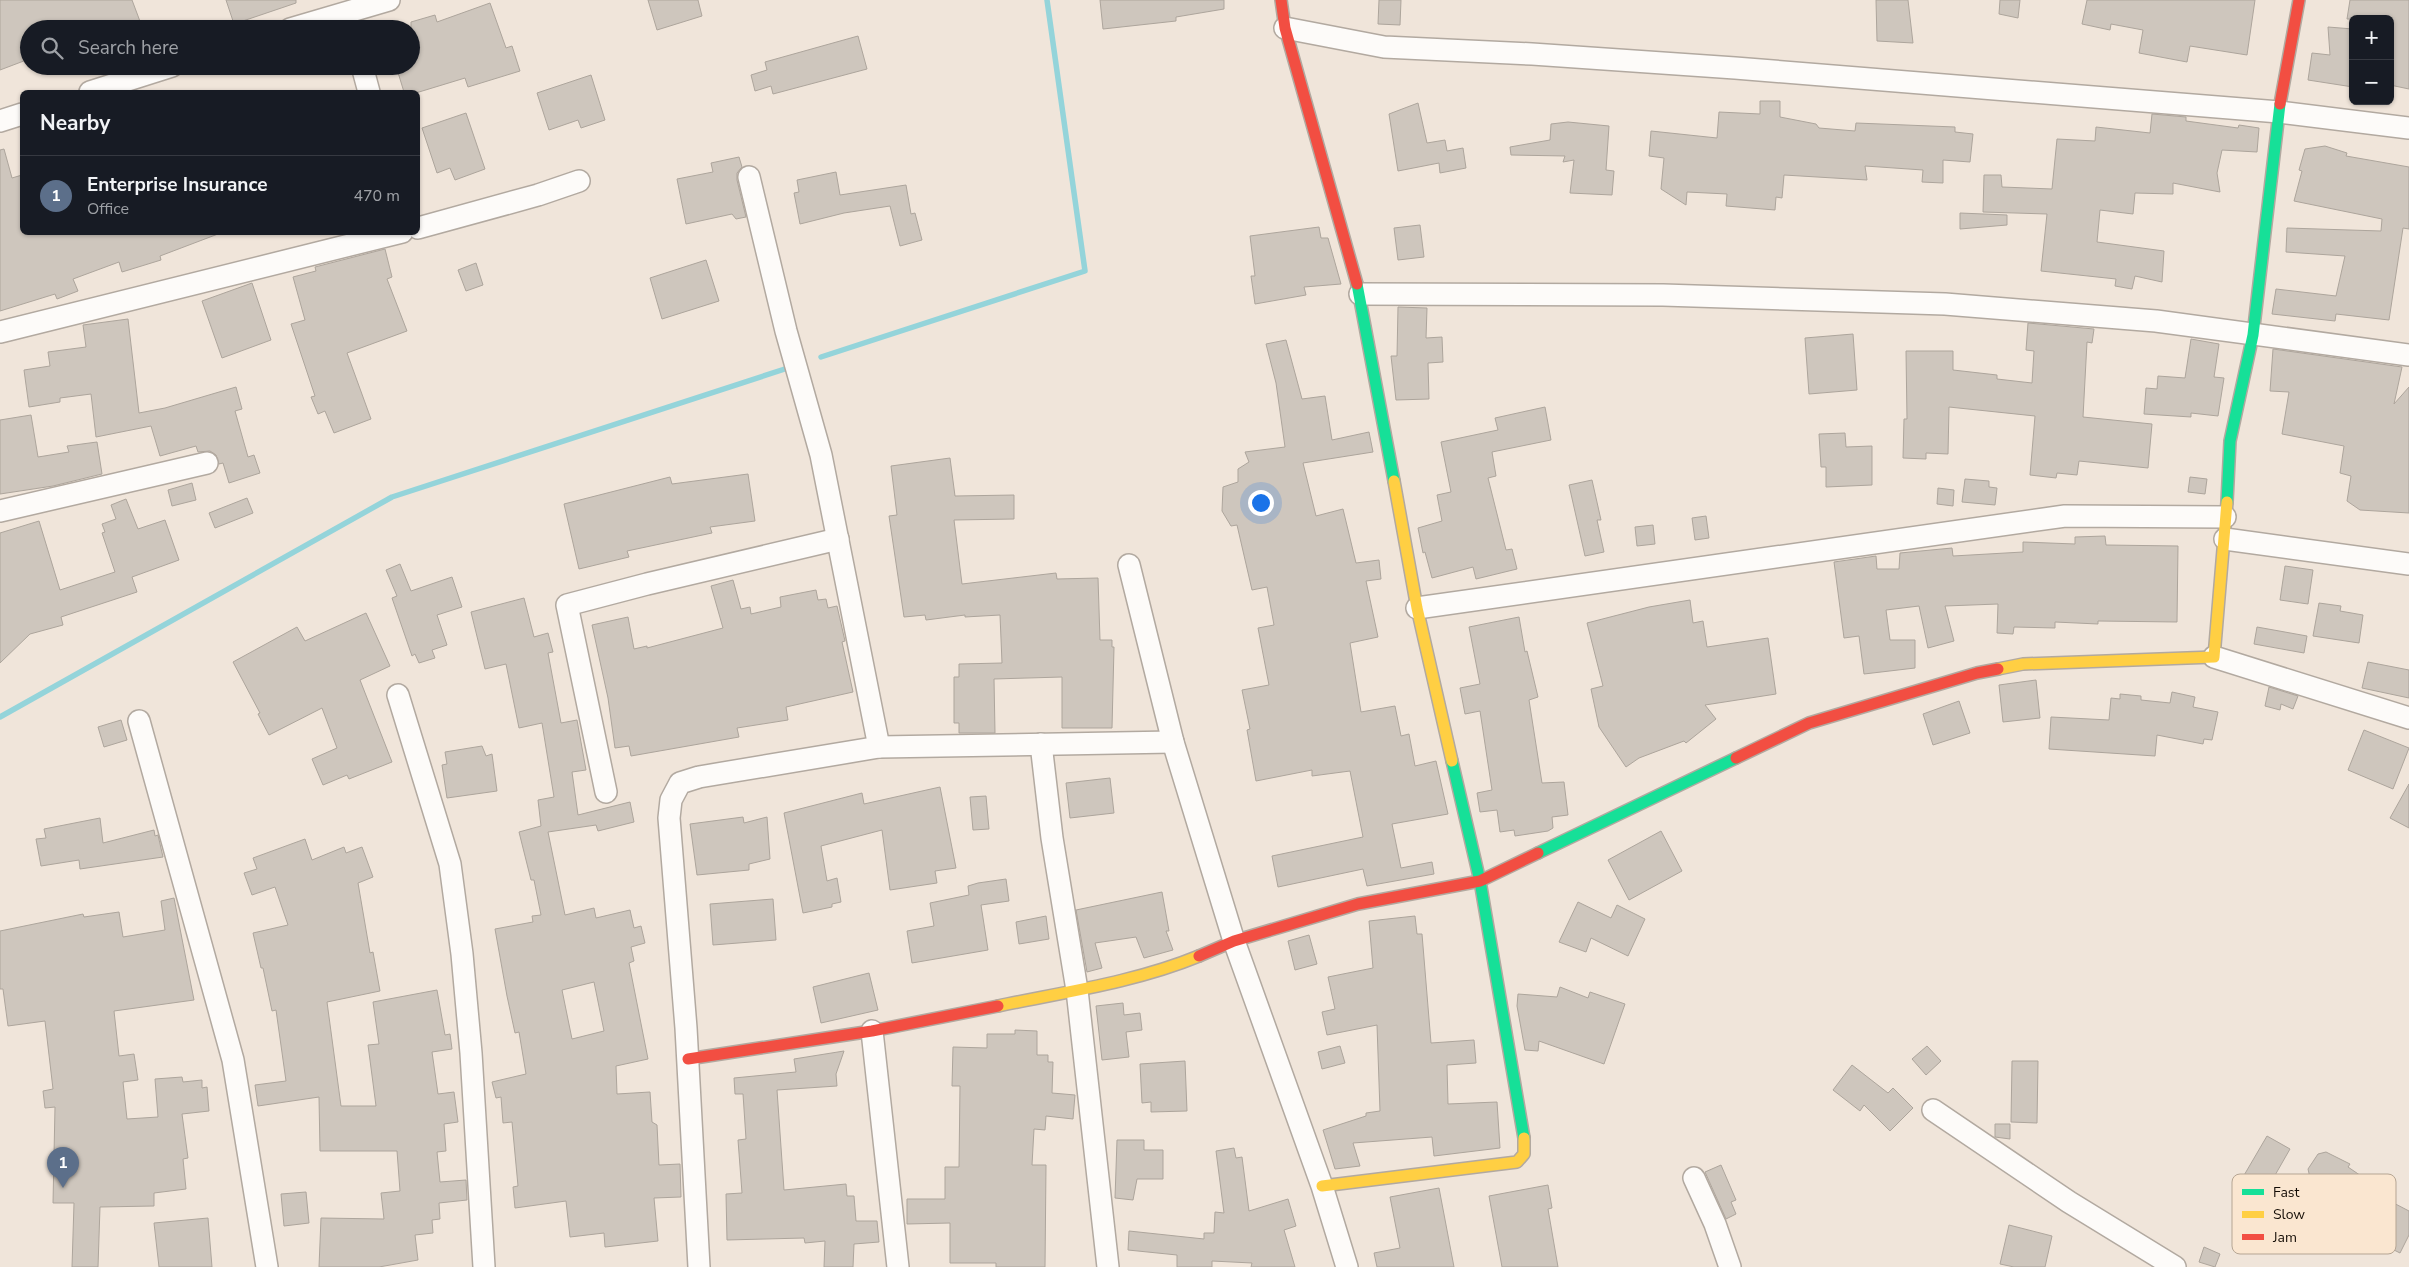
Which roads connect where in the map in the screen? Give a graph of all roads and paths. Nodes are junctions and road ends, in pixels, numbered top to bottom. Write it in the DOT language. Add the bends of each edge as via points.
graph roads {
  1 [pos="389,0"];
  2 [pos="1281,0"];
  3 [pos="2299,0"];
  4 [pos="348,13"];
  5 [pos="323,20"];
  6 [pos="1285,28"];
  7 [pos="144,75"];
  8 [pos="364,75"];
  9 [pos="96,90"];
  10 [pos="368,90"];
  11 [pos="2279,112"];
  12 [pos="20,115"];
  13 [pos="0,121"];
  14 [pos="2409,128"];
  15 [pos="749,177"];
  16 [pos="579,182"];
  17 [pos="420,227"];
  18 [pos="390,235"];
  19 [pos="1360,294"];
  20 [pos="0,332"];
  21 [pos="2253,335"];
  22 [pos="2409,355"];
  23 [pos="207,463"];
  24 [pos="0,511"];
  25 [pos="2225,518"];
  26 [pos="838,539"];
  27 [pos="2225,540"];
  28 [pos="2409,564"];
  29 [pos="1129,565"];
  30 [pos="1417,608"];
  31 [pos="2214,658"];
  32 [pos="398,695"];
  33 [pos="2409,718"];
  34 [pos="139,721"];
  35 [pos="1173,742"];
  36 [pos="1041,744"];
  37 [pos="880,747"];
  38 [pos="606,792"];
  39 [pos="1480,881"];
  40 [pos="1234,941"];
  41 [pos="1077,990"];
  42 [pos="872,1031"];
  43 [pos="688,1059"];
  44 [pos="1933,1110"];
  45 [pos="1694,1178"];
  46 [pos="1322,1186"];
  47 [pos="267,1267"];
  48 [pos="484,1267"];
  49 [pos="699,1267"];
  50 [pos="898,1267"];
  51 [pos="1108,1267"];
  52 [pos="1347,1267"];
  53 [pos="1730,1267"];
  54 [pos="2175,1267"];
  1 -- 4 [label="street"];
  2 -- 6 [label="street"];
  3 -- 11 [label="street"];
  4 -- 5 [label="street"];
  6 -- 11 [label="street" via="1384,47 1735,68"];
  6 -- 19 [label="street"];
  7 -- 9 [label="street"];
  8 -- 10 [label="street"];
  11 -- 14 [label="street"];
  11 -- 21 [label="street"];
  12 -- 13 [label="street"];
  15 -- 26 [label="street" via="786,331 821,455"];
  16 -- 17 [label="street"];
  18 -- 20 [label="street"];
  19 -- 21 [label="street" via="1663,295 1945,304 2156,321"];
  19 -- 30 [label="street"];
  21 -- 22 [label="street"];
  21 -- 25 [label="street" via="2230,441"];
  23 -- 24 [label="street"];
  25 -- 27 [label="street"];
  25 -- 30 [label="street" via="2065,516"];
  26 -- 37 [label="street"];
  26 -- 38 [label="street" via="567,605"];
  27 -- 28 [label="street"];
  27 -- 31 [label="street"];
  29 -- 35 [label="street"];
  30 -- 39 [label="street"];
  31 -- 33 [label="street"];
  31 -- 39 [label="street" via="2023,664 1977,673 1809,723"];
  32 -- 48 [label="street" via="450,864 471,1053"];
  34 -- 47 [label="street" via="233,1060"];
  35 -- 36 [label="street"];
  35 -- 40 [label="street"];
  36 -- 37 [label="street"];
  36 -- 41 [label="street" via="1052,838"];
  37 -- 43 [label="street" via="699,777 680,784 671,800 669,818"];
  39 -- 40 [label="street" via="1358,904"];
  39 -- 46 [label="street" via="1525,1142 1524,1154 1517,1162"];
  40 -- 41 [label="street" via="1172,966"];
  40 -- 46 [label="street"];
  41 -- 42 [label="street"];
  41 -- 51 [label="street"];
  42 -- 43 [label="street"];
  42 -- 50 [label="street"];
  43 -- 49 [label="street"];
  44 -- 54 [label="street" via="2069,1202"];
  45 -- 53 [label="street"];
  46 -- 52 [label="street"];
}
